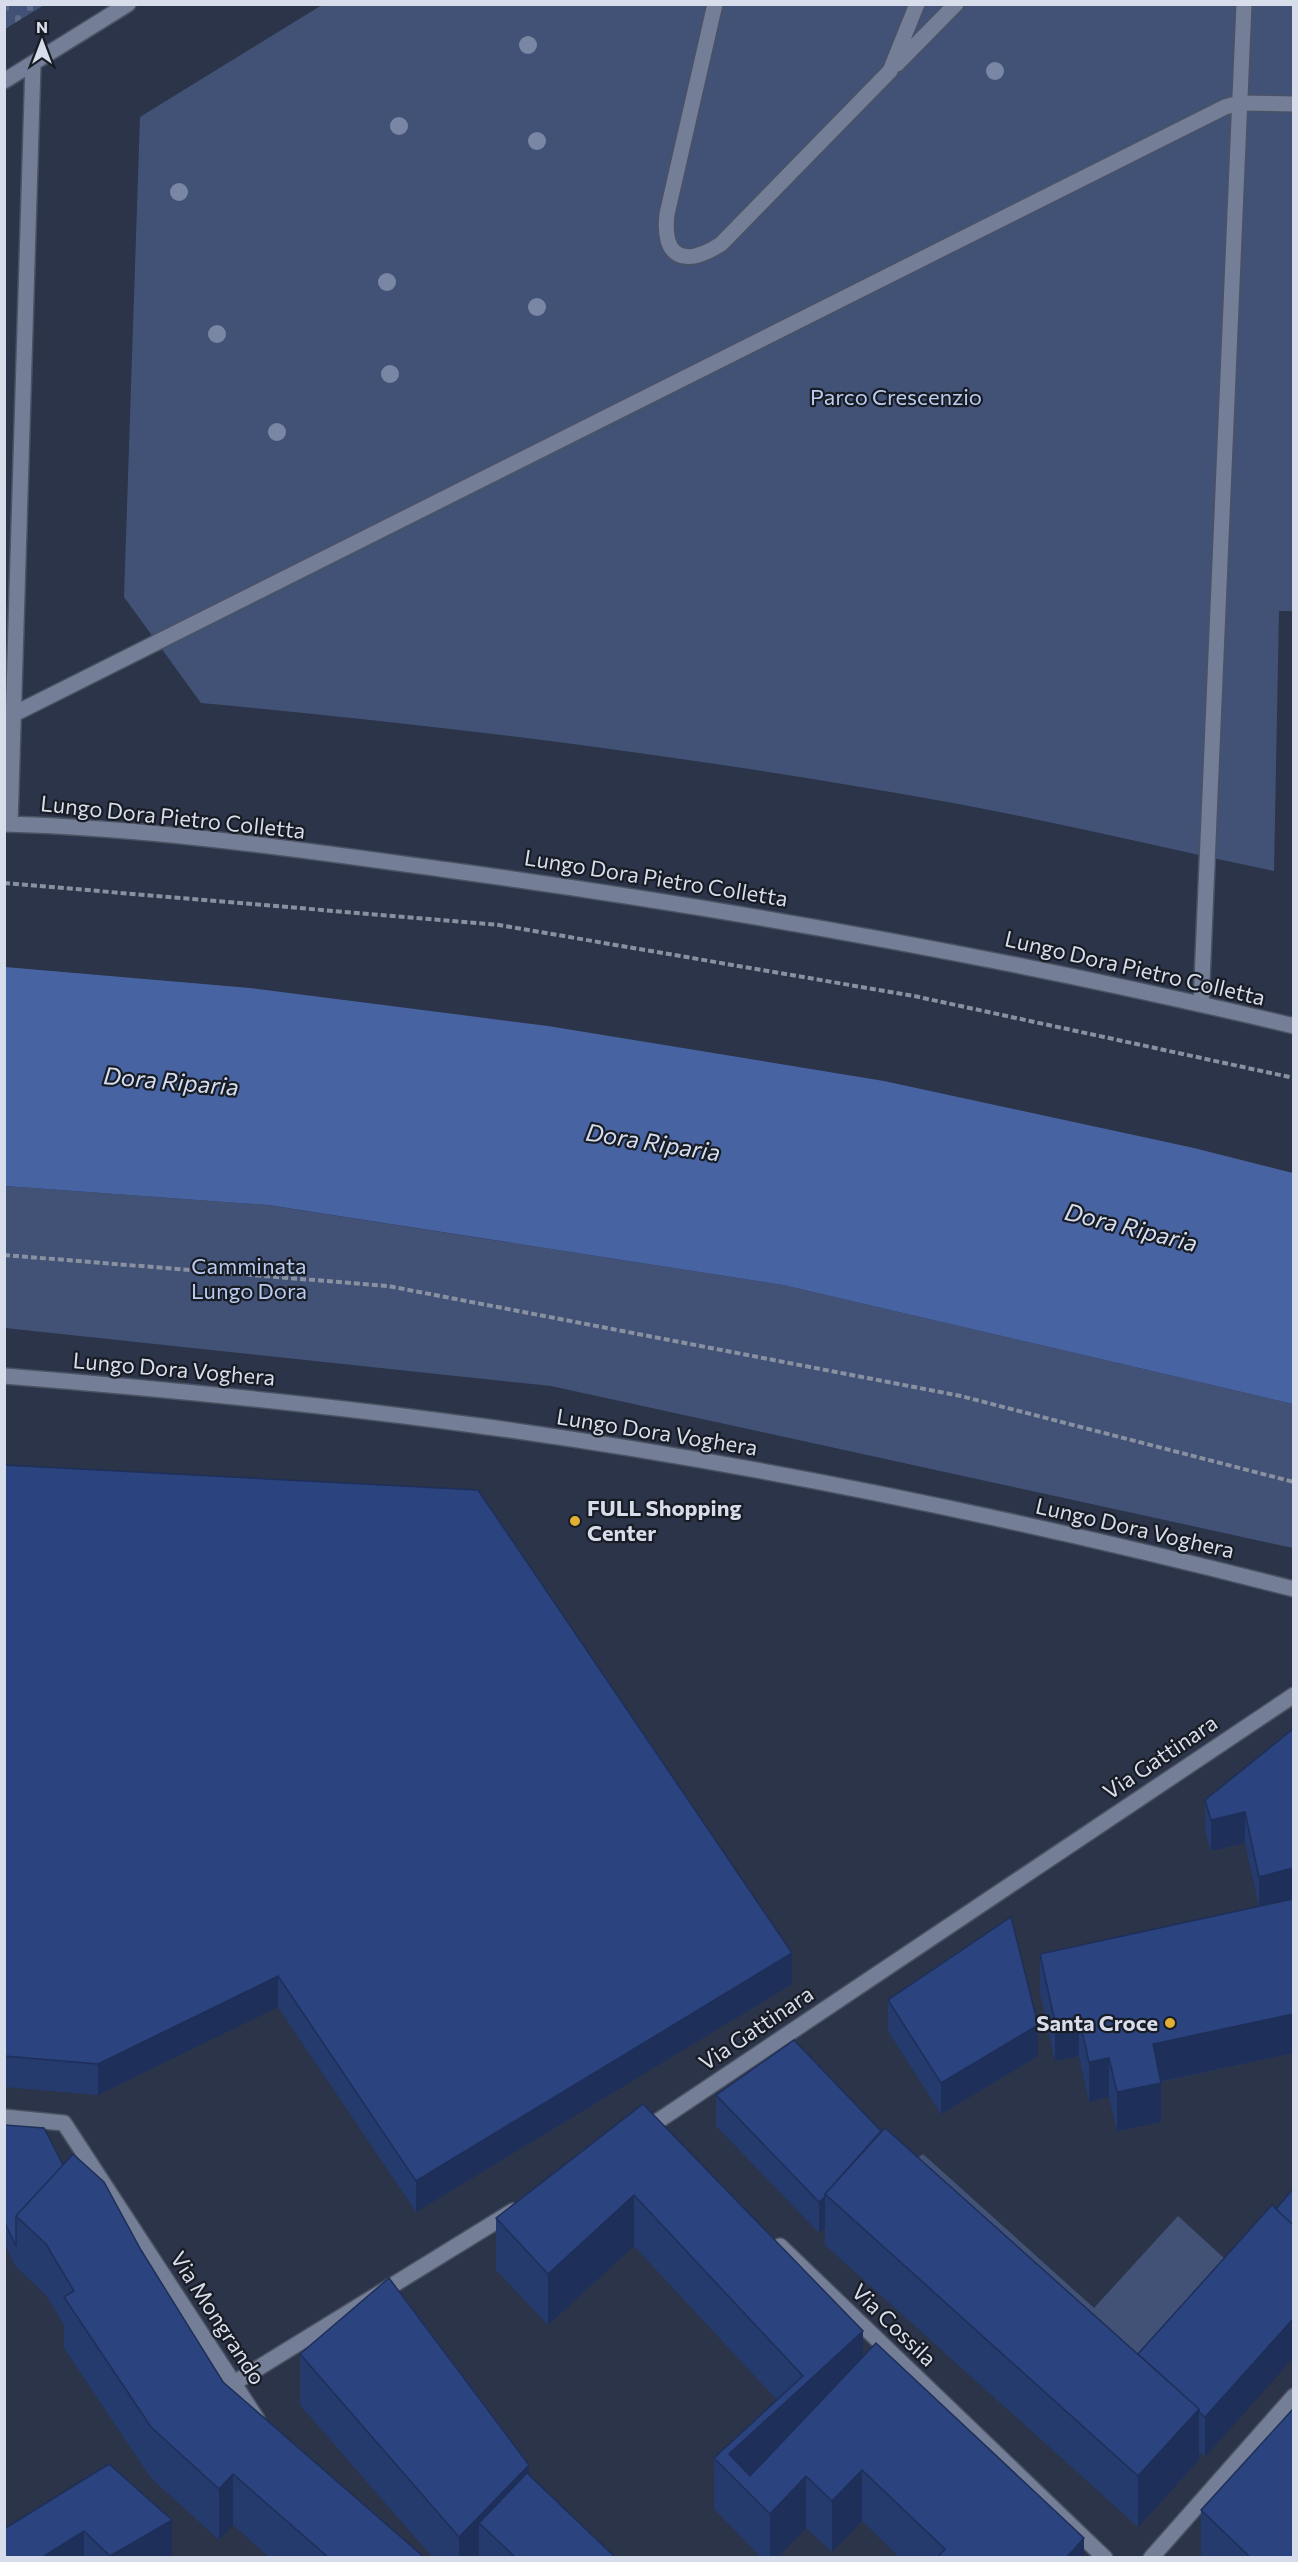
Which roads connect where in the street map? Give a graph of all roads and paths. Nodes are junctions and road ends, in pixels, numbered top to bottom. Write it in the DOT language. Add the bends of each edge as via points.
graph roads {
  1 [pos="128,4"];
  2 [pos="715,4"];
  3 [pos="917,4"];
  4 [pos="956,4"];
  5 [pos="1244,4"];
  6 [pos="33,64"];
  7 [pos="891,71"];
  8 [pos="4,81"];
  9 [pos="1239,103"];
  10 [pos="1293,104"];
  11 [pos="14,714"];
  12 [pos="7,824"];
  13 [pos="4,883"];
  14 [pos="1201,1004"];
  15 [pos="1293,1026"];
  16 [pos="1293,1078"];
  17 [pos="4,1255"];
  18 [pos="4,1376"];
  19 [pos="1293,1482"];
  20 [pos="1293,1589"];
  21 [pos="1293,1695"];
  22 [pos="4,2117"];
  23 [pos="633,2137"];
  24 [pos="524,2205"];
  25 [pos="772,2239"];
  26 [pos="234,2383"];
  27 [pos="1293,2396"];
  28 [pos="265,2431"];
  29 [pos="1105,2558"];
  30 [pos="1151,2558"];
  1 -- 6 [label="street"];
  2 -- 7 [label="street" via="667,214 668,244 680,255 699,255 721,244"];
  3 -- 7 [label="street"];
  4 -- 7 [label="street"];
  5 -- 9 [label="street"];
  6 -- 8 [label="street"];
  6 -- 11 [label="street"];
  9 -- 10 [label="street"];
  9 -- 11 [label="street" via="1192,123"];
  9 -- 14 [label="street"];
  11 -- 12 [label="street"];
  12 -- 14 [label="street, Lungo Dora Pietro Colletta" via="138,833 326,854 596,890 973,954"];
  13 -- 16 [label="path" via="500,926 914,996"];
  14 -- 15 [label="street, Lungo Dora Pietro Colletta"];
  17 -- 19 [label="path" via="388,1286 961,1396"];
  18 -- 20 [label="street, Lungo Dora Voghera" via="205,1393 477,1425 731,1466 1150,1552"];
  21 -- 23 [label="street, Via Gattinara" via="657,2129"];
  22 -- 26 [label="street, Via Mongrando" via="64,2123"];
  24 -- 26 [label="street"];
  25 -- 29 [label="street, Via Cossila"];
  26 -- 28 [label="street, Via Mongrando"];
  27 -- 30 [label="street"];
}
